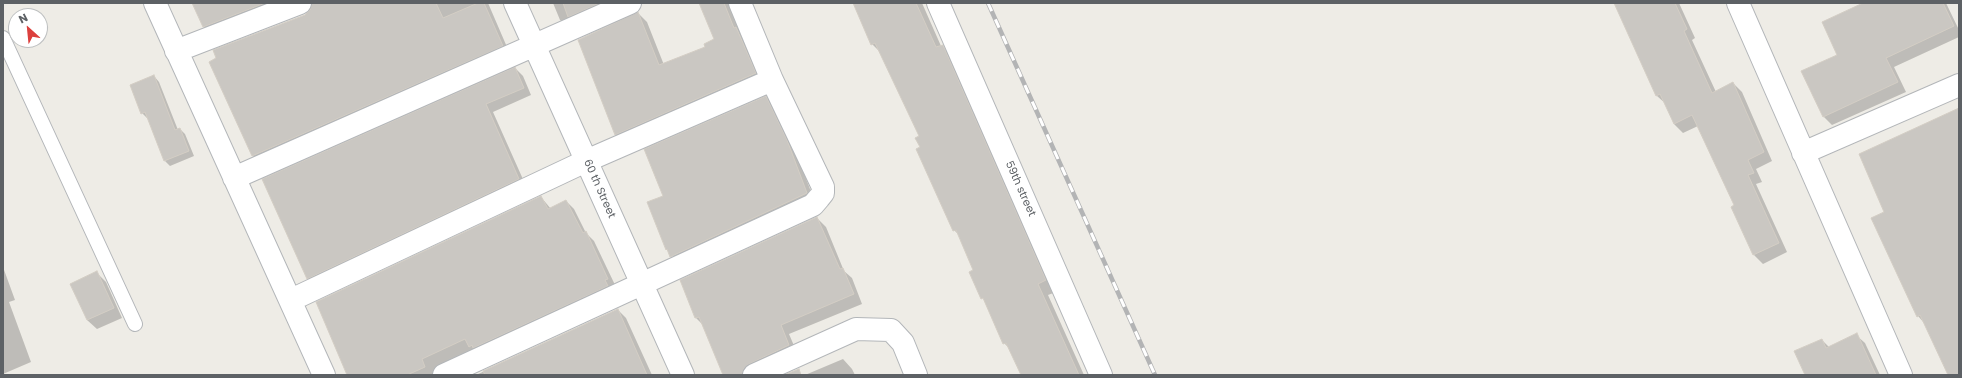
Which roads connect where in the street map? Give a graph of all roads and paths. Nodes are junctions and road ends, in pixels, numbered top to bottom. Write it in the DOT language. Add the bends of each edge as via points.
graph roads {
  1 [pos="155,3"];
  2 [pos="300,3"];
  3 [pos="515,3"];
  4 [pos="630,3"];
  5 [pos="740,3"];
  6 [pos="938,3"];
  7 [pos="1738,3"];
  8 [pos="3,38"];
  9 [pos="534,46"];
  10 [pos="176,51"];
  11 [pos="772,80"];
  12 [pos="1959,85"];
  13 [pos="1803,154"];
  14 [pos="586,161"];
  15 [pos="234,178"];
  16 [pos="642,283"];
  17 [pos="291,300"];
  18 [pos="135,324"];
  19 [pos="324,375"];
  20 [pos="444,375"];
  21 [pos="683,375"];
  22 [pos="754,375"];
  23 [pos="916,375"];
  24 [pos="1101,375"];
  25 [pos="1901,375"];
  1 -- 10 [label="street"];
  2 -- 10 [label="street"];
  3 -- 9 [label="street, 60 th Street"];
  4 -- 9 [label="street"];
  5 -- 11 [label="street"];
  6 -- 24 [label="street, 59th street"];
  7 -- 13 [label="street"];
  8 -- 18 [label="lane"];
  9 -- 14 [label="street, 60 th Street"];
  9 -- 15 [label="street"];
  10 -- 15 [label="street"];
  11 -- 14 [label="street"];
  11 -- 16 [label="street" via="823,186 823,193 813,205"];
  12 -- 13 [label="street"];
  13 -- 25 [label="street"];
  14 -- 16 [label="street, 60 th Street"];
  14 -- 17 [label="street"];
  15 -- 17 [label="street"];
  16 -- 20 [label="street"];
  16 -- 21 [label="street, 60 th Street"];
  17 -- 19 [label="street"];
  22 -- 23 [label="street" via="856,329 891,330 903,343"];
}
